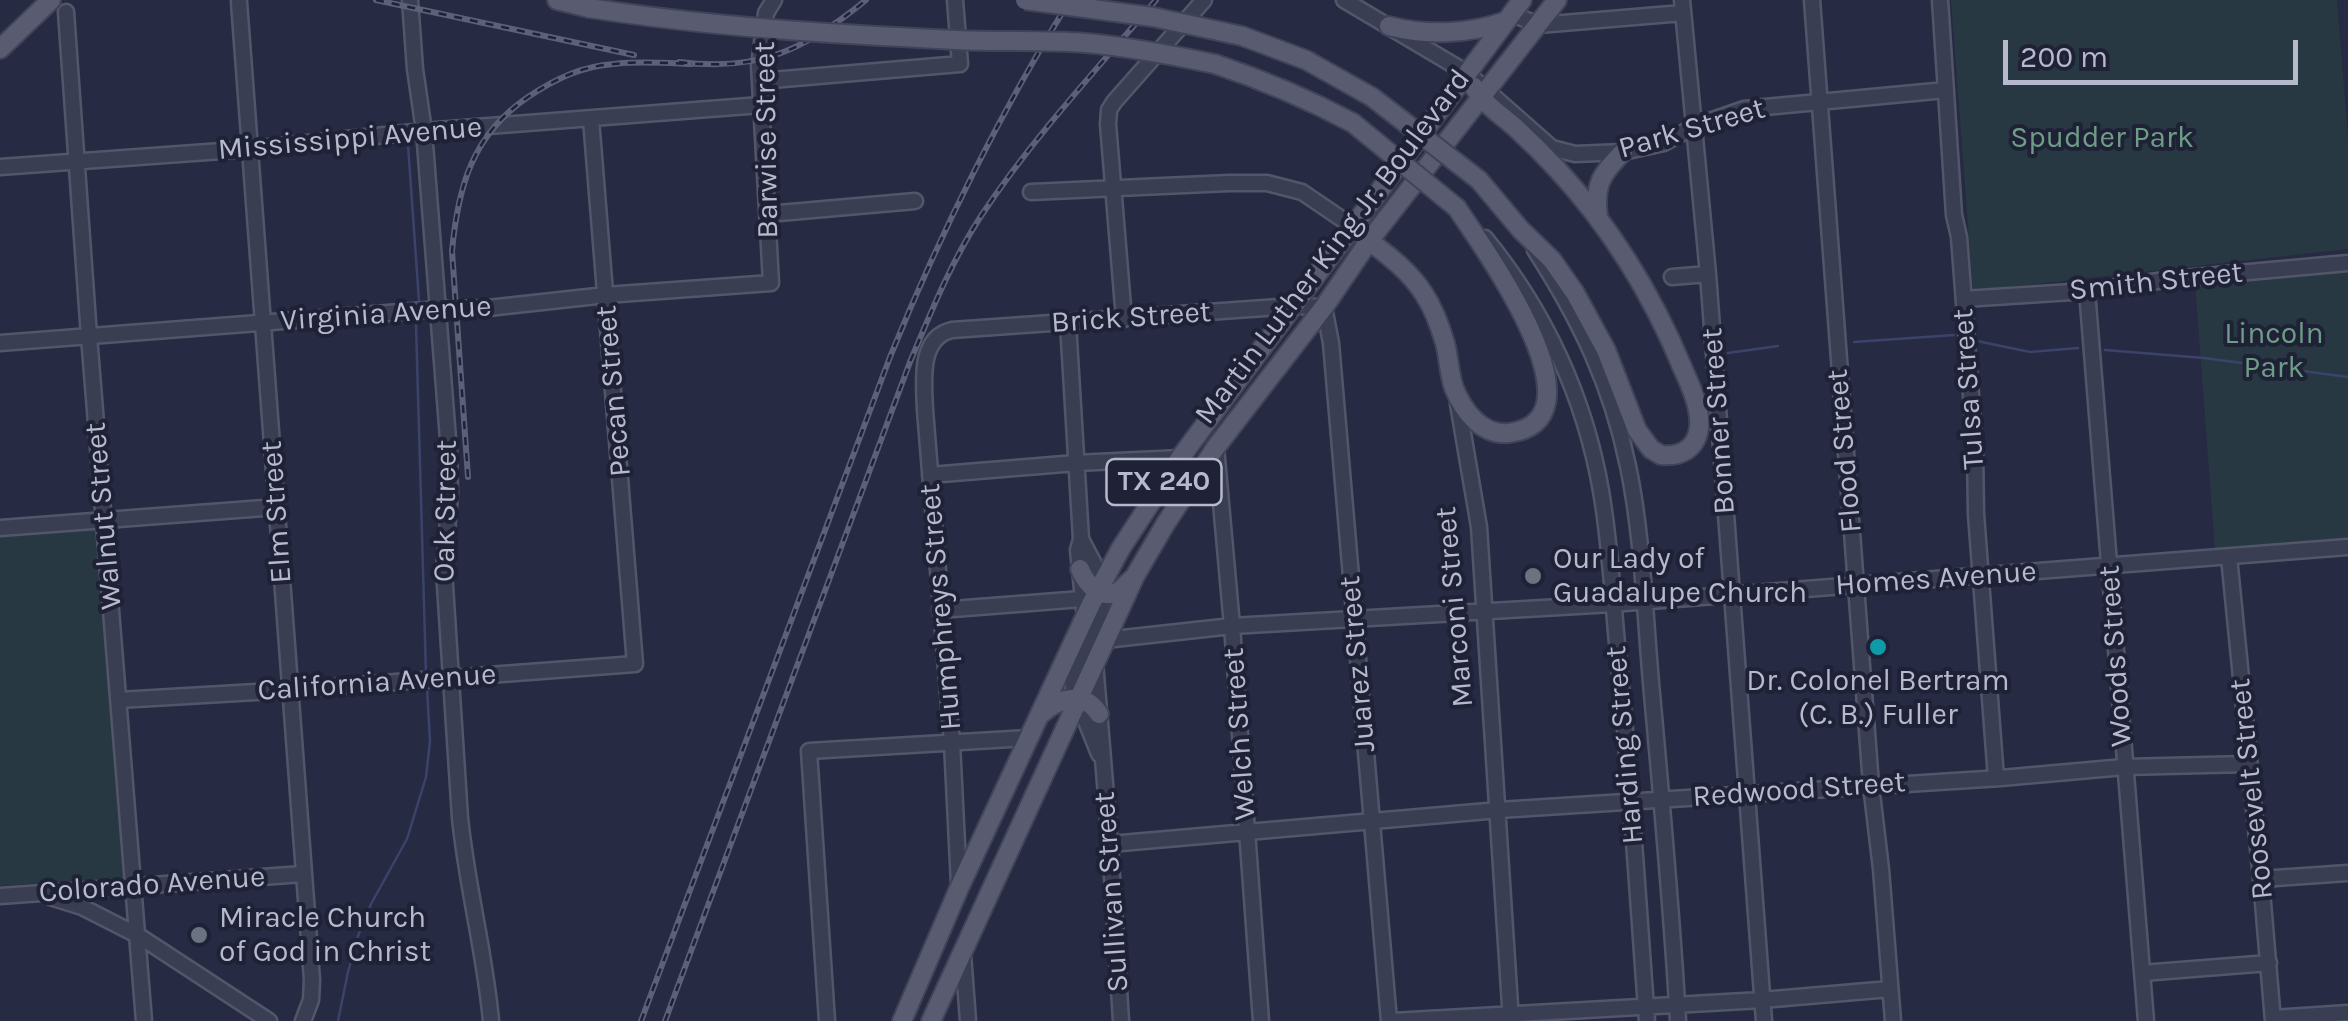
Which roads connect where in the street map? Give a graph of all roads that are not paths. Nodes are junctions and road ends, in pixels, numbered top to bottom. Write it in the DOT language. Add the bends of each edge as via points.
graph roads {
  1 [pos="410,0"];
  2 [pos="557,0"];
  3 [pos="774,0"];
  4 [pos="955,0"];
  5 [pos="1025,0"];
  6 [pos="1204,0"];
  7 [pos="1344,0"];
  8 [pos="1557,0"];
  9 [pos="1812,0"];
  10 [pos="1940,0"];
  11 [pos="239,2"];
  12 [pos="59,6"];
  13 [pos="1683,6"];
  14 [pos="1513,12"];
  15 [pos="1539,25"];
  16 [pos="1389,26"];
  17 [pos="0,48"];
  18 [pos="1467,73"];
  19 [pos="760,81"];
  20 [pos="1946,90"];
  21 [pos="1483,93"];
  22 [pos="1818,101"];
  23 [pos="762,105"];
  24 [pos="591,119"];
  25 [pos="1694,126"];
  26 [pos="424,130"];
  27 [pos="250,149"];
  28 [pos="1623,152"];
  29 [pos="78,161"];
  30 [pos="0,167"];
  31 [pos="1113,190"];
  32 [pos="1031,192"];
  33 [pos="915,200"];
  34 [pos="1457,208"];
  35 [pos="768,214"];
  36 [pos="1598,218"];
  37 [pos="1352,226"];
  38 [pos="1521,230"];
  39 [pos="1370,241"];
  40 [pos="2348,263"];
  41 [pos="1708,274"];
  42 [pos="1672,277"];
  43 [pos="771,283"];
  44 [pos="2087,290"];
  45 [pos="606,295"];
  46 [pos="1964,300"];
  47 [pos="1293,306"];
  48 [pos="1324,307"];
  49 [pos="438,309"];
  50 [pos="1124,320"];
  51 [pos="263,323"];
  52 [pos="1068,323"];
  53 [pos="939,333"];
  54 [pos="90,336"];
  55 [pos="0,343"];
  56 [pos="1454,388"];
  57 [pos="1216,446"];
  58 [pos="1180,458"];
  59 [pos="1076,463"];
  60 [pos="930,475"];
  61 [pos="277,507"];
  62 [pos="104,521"];
  63 [pos="0,528"];
  64 [pos="1081,539"];
  65 [pos="2348,548"];
  66 [pos="2229,556"];
  67 [pos="2110,566"];
  68 [pos="1080,569"];
  69 [pos="1981,575"];
  70 [pos="1135,576"];
  71 [pos="1856,585"];
  72 [pos="1732,594"];
  73 [pos="1095,596"];
  74 [pos="1643,601"];
  75 [pos="1612,604"];
  76 [pos="940,610"];
  77 [pos="1485,611"];
  78 [pos="1354,618"];
  79 [pos="1232,626"];
  80 [pos="1105,640"];
  81 [pos="1095,662"];
  82 [pos="635,664"];
  83 [pos="451,678"];
  84 [pos="290,690"];
  85 [pos="1078,698"];
  86 [pos="119,700"];
  87 [pos="1099,714"];
  88 [pos="1038,716"];
  89 [pos="1028,738"];
  90 [pos="952,744"];
  91 [pos="1104,763"];
  92 [pos="2248,764"];
  93 [pos="2124,767"];
  94 [pos="1996,778"];
  95 [pos="1871,785"];
  96 [pos="1746,794"];
  97 [pos="1662,800"];
  98 [pos="1632,802"];
  99 [pos="1498,810"];
  100 [pos="1372,822"];
  101 [pos="1246,833"];
  102 [pos="1110,844"];
  103 [pos="2348,873"];
  104 [pos="303,874"];
  105 [pos="2262,879"];
  106 [pos="134,886"];
  107 [pos="960,886"];
  108 [pos="34,894"];
  109 [pos="0,896"];
  110 [pos="139,936"];
  111 [pos="963,948"];
  112 [pos="2268,963"];
  113 [pos="2142,973"];
  114 [pos="1890,989"];
  115 [pos="1762,1000"];
  116 [pos="1677,1004"];
  117 [pos="1646,1013"];
  118 [pos="2348,1013"];
  119 [pos="1510,1017"];
  120 [pos="2273,1019"];
  121 [pos="144,1021"];
  122 [pos="269,1021"];
  123 [pos="303,1021"];
  124 [pos="491,1021"];
  125 [pos="828,1021"];
  126 [pos="902,1021"];
  127 [pos="931,1021"];
  128 [pos="968,1021"];
  129 [pos="1121,1021"];
  130 [pos="1261,1021"];
  131 [pos="1391,1021"];
  132 [pos="1678,1021"];
  133 [pos="1764,1021"];
  134 [pos="1893,1021"];
  135 [pos="2146,1021"];
  1 -- 26 [label="street, Oak Street"];
  2 -- 34 [label="main road, bridge" via="737,28 1084,43 1215,64 1353,123"];
  3 -- 19 [label="street, Barwise Street" via="766,13"];
  4 -- 19 [label="street" via="960,64"];
  5 -- 38 [label="main road, bridge" via="1242,36 1306,60 1372,97 1479,180"];
  6 -- 31 [label="street" via="1114,102 1108,118"];
  7 -- 16 [label="street"];
  8 -- 15 [label="main road, Martin Luther King Jr. Boulevard / TX 240"];
  9 -- 22 [label="street, Flood Street"];
  10 -- 20 [label="street, Tulsa Street"];
  11 -- 27 [label="street, Elm Street"];
  12 -- 17 [label="main road"];
  12 -- 29 [label="street, Walnut Street"];
  13 -- 15 [label="street"];
  13 -- 25 [label="street, Bonner Street"];
  14 -- 15 [label="street"];
  14 -- 16 [label="main road" via="1487,28 1413,32"];
  14 -- 18 [label="main road, Martin Luther King Jr. Boulevard / TX 240"];
  15 -- 21 [label="main road, Martin Luther King Jr. Boulevard / TX 240"];
  16 -- 18 [label="street"];
  18 -- 21 [label="main road"];
  18 -- 37 [label="main road, Martin Luther King Jr. Boulevard / TX 240"];
  19 -- 23 [label="street, Barwise Street"];
  20 -- 22 [label="street, Park Street"];
  20 -- 46 [label="street, Tulsa Street"];
  21 -- 28 [label="street, Park Street" via="1552,148"];
  21 -- 36 [label="main road"];
  21 -- 39 [label="main road, Martin Luther King Jr. Boulevard / TX 240"];
  22 -- 25 [label="street, Park Street" via="1744,109"];
  22 -- 71 [label="street, Flood Street"];
  23 -- 24 [label="street, Mississippi Avenue"];
  23 -- 35 [label="street, Barwise Street"];
  24 -- 26 [label="street, Mississippi Avenue"];
  24 -- 45 [label="street, Pecan Street"];
  25 -- 28 [label="street, Park Street" via="1664,143"];
  25 -- 41 [label="street, Bonner Street"];
  26 -- 27 [label="street, Mississippi Avenue"];
  26 -- 49 [label="street, Oak Street"];
  27 -- 29 [label="street, Mississippi Avenue"];
  27 -- 51 [label="street, Elm Street"];
  28 -- 36 [label="main road" via="1599,183"];
  29 -- 30 [label="street, Mississippi Avenue"];
  29 -- 54 [label="street, Walnut Street"];
  31 -- 32 [label="street"];
  31 -- 37 [label="street" via="1267,183 1315,198"];
  31 -- 50 [label="street"];
  33 -- 35 [label="street"];
  34 -- 56 [label="main road" via="1522,313 1548,390 1539,417 1505,434 1472,420"];
  34 -- 75 [label="street, Harding Street" via="1516,278 1573,387 1601,492"];
  35 -- 43 [label="street, Barwise Street"];
  36 -- 38 [label="main road" via="1663,322 1692,388 1699,428 1682,454 1661,455 1643,440 1575,292"];
  37 -- 39 [label="main road, Marconi Street"];
  37 -- 47 [label="main road, Martin Luther King Jr. Boulevard / TX 240"];
  38 -- 74 [label="street, Harding Street" via="1567,300 1608,392 1629,468"];
  39 -- 48 [label="main road, Martin Luther King Jr. Boulevard / TX 240"];
  39 -- 56 [label="main road, Marconi Street" via="1423,292"];
  40 -- 44 [label="street, Smith Street"];
  41 -- 42 [label="street"];
  41 -- 72 [label="street, Bonner Street"];
  43 -- 45 [label="street, Virginia Avenue"];
  44 -- 46 [label="street, Smith Street"];
  44 -- 67 [label="street, Woods Street"];
  45 -- 49 [label="street, Virginia Avenue"];
  45 -- 82 [label="street, Pecan Street"];
  46 -- 69 [label="street, Tulsa Street"];
  47 -- 48 [label="street, Brick Street"];
  47 -- 50 [label="street, Brick Street"];
  47 -- 58 [label="main road, Martin Luther King Jr. Boulevard / TX 240"];
  48 -- 57 [label="main road, Martin Luther King Jr. Boulevard / TX 240"];
  48 -- 78 [label="street, Juarez Street"];
  49 -- 51 [label="street, Virginia Avenue"];
  49 -- 83 [label="street, Oak Street" via="450,471 444,570"];
  50 -- 52 [label="street, Brick Street"];
  51 -- 54 [label="street, Virginia Avenue"];
  51 -- 61 [label="street, Elm Street"];
  52 -- 53 [label="street, Brick Street"];
  52 -- 59 [label="street"];
  53 -- 60 [label="street, Humphreys Street" via="925,375"];
  54 -- 55 [label="street, Virginia Avenue"];
  54 -- 62 [label="street, Walnut Street"];
  56 -- 77 [label="street, Marconi Street" via="1479,526"];
  57 -- 70 [label="main road, Martin Luther King Jr. Boulevard / TX 240"];
  57 -- 79 [label="street, Welch Street"];
  58 -- 59 [label="street"];
  58 -- 73 [label="main road, Martin Luther King Jr. Boulevard / TX 240"];
  59 -- 60 [label="street"];
  59 -- 64 [label="street"];
  60 -- 76 [label="street, Humphreys Street"];
  61 -- 62 [label="street"];
  61 -- 84 [label="street, Elm Street"];
  62 -- 63 [label="street"];
  62 -- 86 [label="street, Walnut Street"];
  64 -- 68 [label="street"];
  64 -- 73 [label="street"];
  65 -- 66 [label="street, Homes Avenue"];
  66 -- 67 [label="street, Homes Avenue"];
  66 -- 92 [label="street, Roosevelt Street"];
  67 -- 69 [label="street, Homes Avenue"];
  67 -- 93 [label="street, Woods Street"];
  68 -- 73 [label="main road"];
  69 -- 71 [label="street, Homes Avenue"];
  69 -- 94 [label="street, Tulsa Street"];
  70 -- 73 [label="main road" via="1118,592"];
  70 -- 80 [label="main road, Martin Luther King Jr. Boulevard / TX 240"];
  71 -- 72 [label="street, Homes Avenue"];
  71 -- 95 [label="street, Flood Street"];
  72 -- 74 [label="street, Homes Avenue"];
  72 -- 96 [label="street, Bonner Street"];
  73 -- 76 [label="street"];
  73 -- 81 [label="street, Sullivan Street"];
  73 -- 85 [label="street, Sullivan Street" via="1073,680"];
  73 -- 88 [label="main road, Martin Luther King Jr. Boulevard / TX 240"];
  74 -- 75 [label="street, Homes Avenue"];
  74 -- 97 [label="street, Harding Street"];
  75 -- 77 [label="street, Homes Avenue"];
  75 -- 98 [label="street, Harding Street"];
  76 -- 90 [label="street, Humphreys Street"];
  77 -- 78 [label="street, Homes Avenue"];
  77 -- 99 [label="street, Marconi Street"];
  78 -- 79 [label="street, Homes Avenue"];
  78 -- 100 [label="street, Juarez Street"];
  79 -- 80 [label="street, Homes Avenue"];
  79 -- 101 [label="street, Welch Street"];
  80 -- 81 [label="main road, Martin Luther King Jr. Boulevard / TX 240"];
  81 -- 85 [label="main road, Martin Luther King Jr. Boulevard / TX 240"];
  81 -- 87 [label="street, Sullivan Street"];
  82 -- 83 [label="street, California Avenue"];
  83 -- 84 [label="street, California Avenue"];
  83 -- 124 [label="street, Oak Street" via="463,850"];
  84 -- 86 [label="street, California Avenue"];
  84 -- 104 [label="street, Elm Street"];
  85 -- 87 [label="main road"];
  85 -- 88 [label="main road" via="1065,698"];
  85 -- 91 [label="street, Sullivan Street"];
  85 -- 111 [label="main road, Martin Luther King Jr. Boulevard / TX 240"];
  86 -- 106 [label="street, Walnut Street"];
  87 -- 91 [label="street, Sullivan Street"];
  88 -- 89 [label="main road, Martin Luther King Jr. Boulevard / TX 240"];
  89 -- 90 [label="street"];
  89 -- 107 [label="main road, Martin Luther King Jr. Boulevard / TX 240"];
  90 -- 107 [label="street, Humphreys Street"];
  90 -- 125 [label="street" via="809,751"];
  91 -- 102 [label="street, Sullivan Street"];
  92 -- 93 [label="street, Redwood Street"];
  92 -- 105 [label="street, Roosevelt Street"];
  93 -- 94 [label="street, Redwood Street"];
  93 -- 113 [label="street, Woods Street"];
  94 -- 95 [label="street, Redwood Street"];
  95 -- 96 [label="street, Redwood Street"];
  95 -- 114 [label="street, Flood Street"];
  96 -- 97 [label="street, Redwood Street"];
  96 -- 115 [label="street, Bonner Street"];
  97 -- 98 [label="street, Redwood Street"];
  97 -- 116 [label="street, Harding Street"];
  98 -- 99 [label="street, Redwood Street"];
  98 -- 117 [label="street, Harding Street"];
  99 -- 100 [label="street, Redwood Street"];
  99 -- 119 [label="street, Marconi Street"];
  100 -- 101 [label="street, Redwood Street"];
  100 -- 131 [label="street, Juarez Street"];
  101 -- 102 [label="street, Redwood Street"];
  101 -- 130 [label="street, Welch Street"];
  102 -- 129 [label="street, Sullivan Street"];
  103 -- 105 [label="street"];
  104 -- 106 [label="street, Colorado Avenue"];
  104 -- 123 [label="street, Elm Street" via="312,980"];
  105 -- 112 [label="street, Roosevelt Street"];
  106 -- 108 [label="street, Colorado Avenue"];
  106 -- 110 [label="street, Walnut Street"];
  107 -- 126 [label="main road, Martin Luther King Jr. Boulevard / TX 240"];
  108 -- 109 [label="street, Colorado Avenue"];
  108 -- 110 [label="street" via="82,907"];
  110 -- 121 [label="street, Walnut Street"];
  110 -- 122 [label="street"];
  111 -- 127 [label="main road, Martin Luther King Jr. Boulevard / TX 240"];
  111 -- 128 [label="street"];
  112 -- 113 [label="street"];
  112 -- 120 [label="street, Roosevelt Street"];
  113 -- 135 [label="street, Woods Street"];
  114 -- 115 [label="street"];
  114 -- 134 [label="street, Flood Street"];
  115 -- 116 [label="street"];
  115 -- 133 [label="street, Bonner Street"];
  116 -- 117 [label="street"];
  116 -- 132 [label="street, Harding Street"];
  117 -- 119 [label="street"];
  118 -- 120 [label="street"];
  119 -- 131 [label="street"];
}
